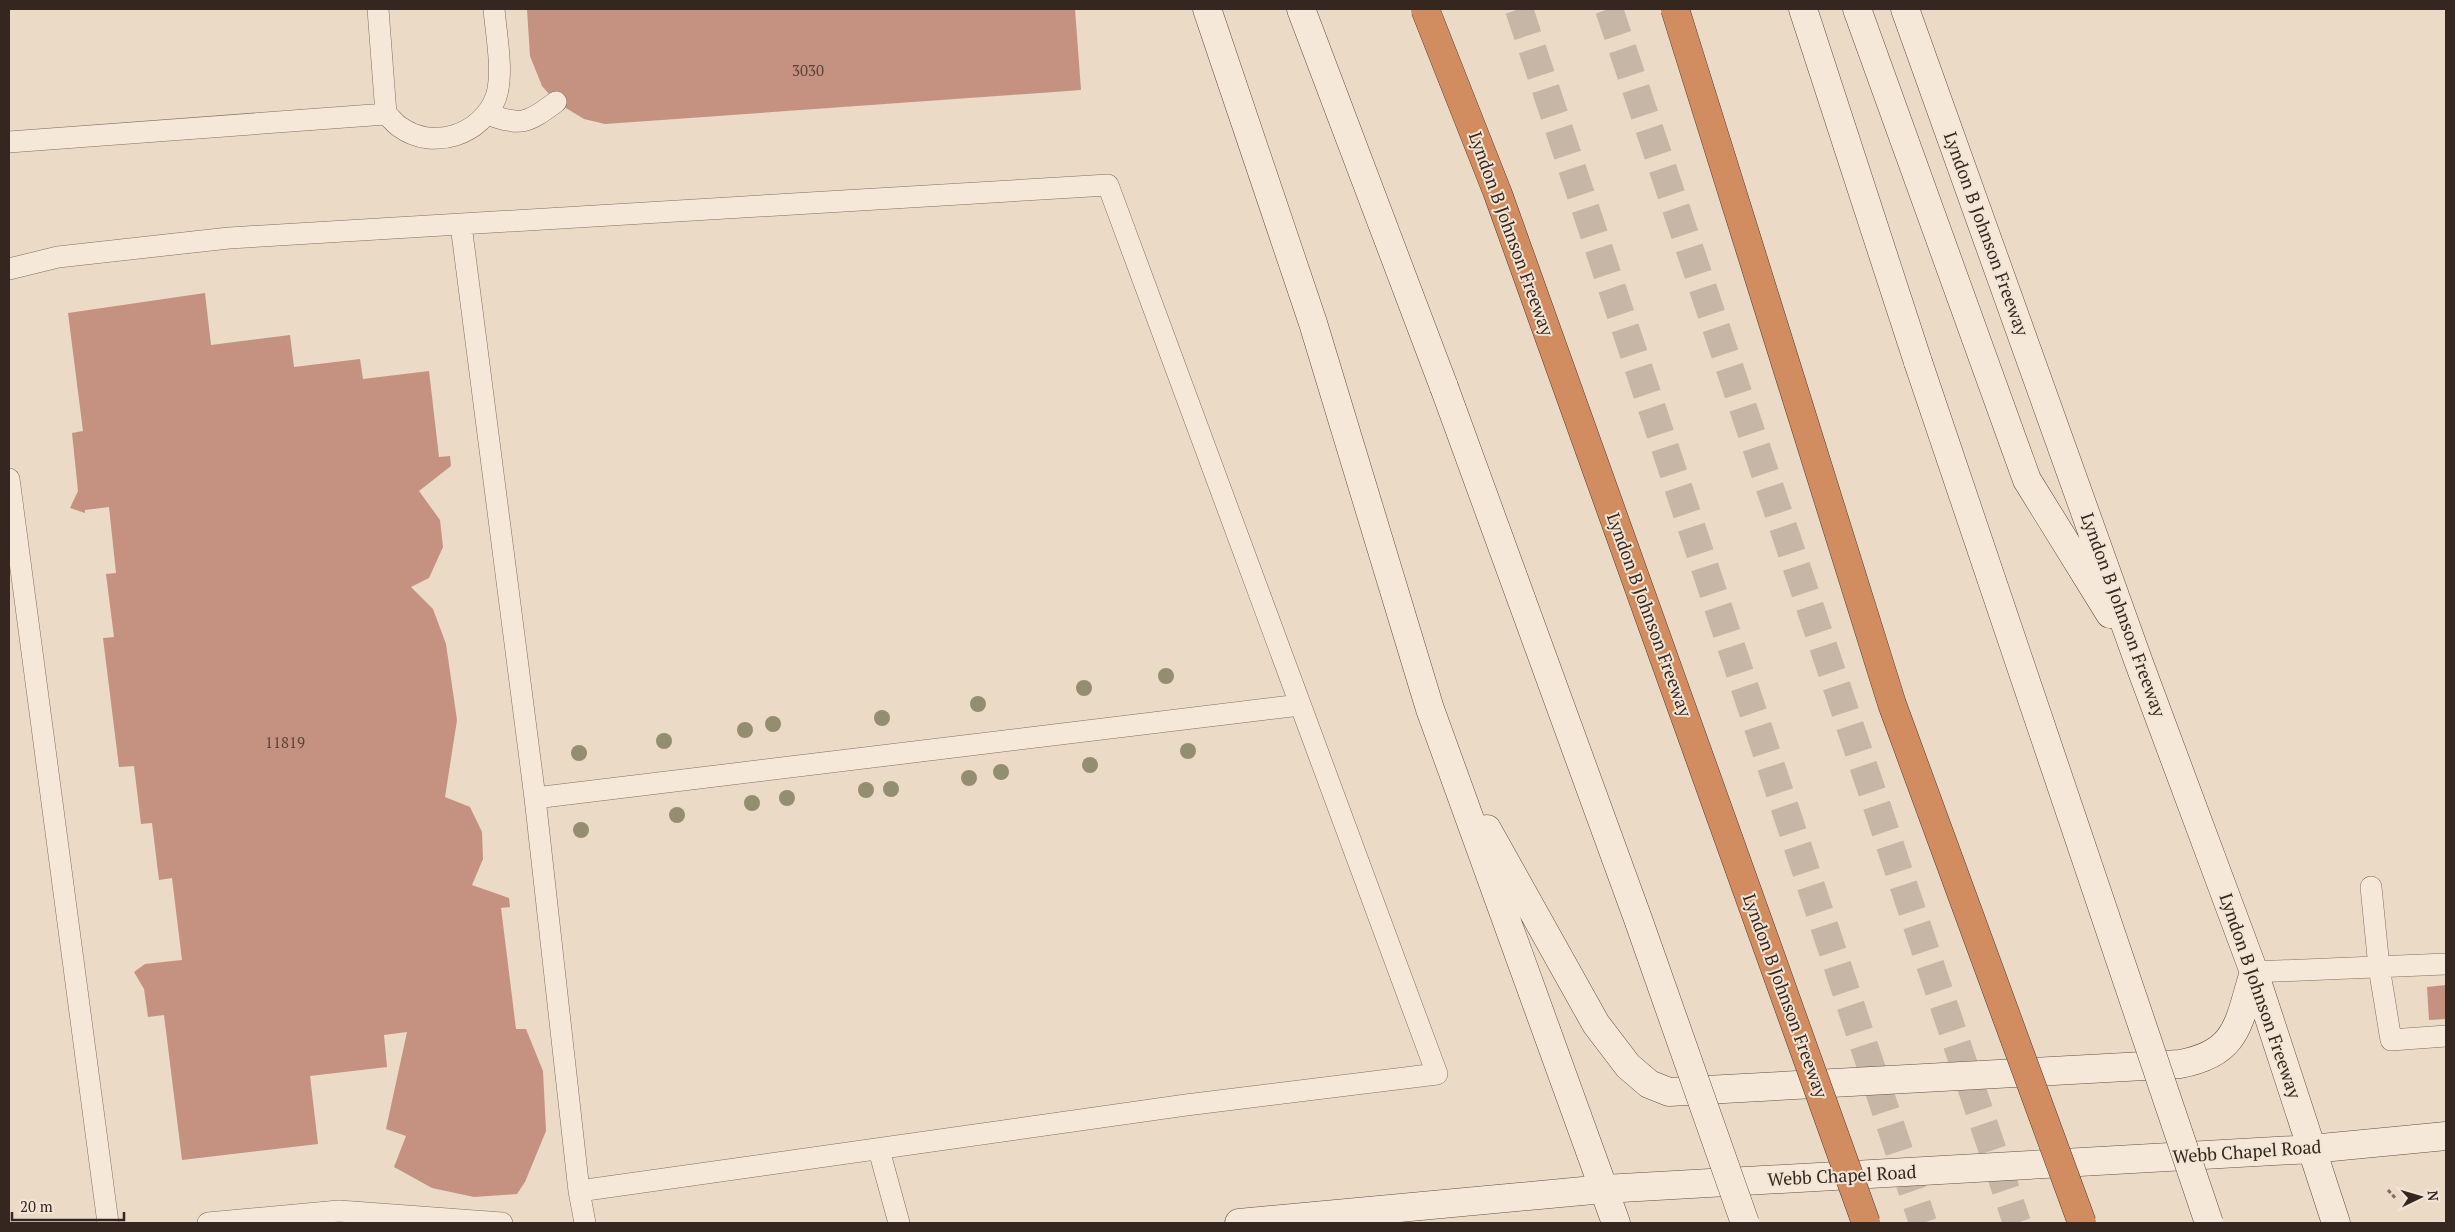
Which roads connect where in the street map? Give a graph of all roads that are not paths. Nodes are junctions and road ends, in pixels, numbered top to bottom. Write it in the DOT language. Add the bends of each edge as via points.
graph roads {
  1 [pos="378,9"];
  2 [pos="494,9"];
  3 [pos="1207,9"];
  4 [pos="1301,9"];
  5 [pos="1425,9"];
  6 [pos="1675,9"];
  7 [pos="1803,9"];
  8 [pos="1857,9"];
  9 [pos="1905,9"];
  10 [pos="556,102"];
  11 [pos="386,114"];
  12 [pos="487,114"];
  13 [pos="9,142"];
  14 [pos="461,225"];
  15 [pos="9,269"];
  16 [pos="9,479"];
  17 [pos="2139,663"];
  18 [pos="1300,705"];
  19 [pos="1447,757"];
  20 [pos="535,798"];
  21 [pos="2371,887"];
  22 [pos="2446,964"];
  23 [pos="2379,967"];
  24 [pos="2254,972"];
  25 [pos="2446,1036"];
  26 [pos="2446,1136"];
  27 [pos="2311,1149"];
  28 [pos="879,1150"];
  29 [pos="1604,1189"];
  30 [pos="579,1191"];
  31 [pos="108,1223"];
  32 [pos="208,1223"];
  33 [pos="502,1223"];
  34 [pos="585,1223"];
  35 [pos="899,1223"];
  36 [pos="1239,1223"];
  37 [pos="1616,1223"];
  38 [pos="1745,1223"];
  39 [pos="1866,1223"];
  40 [pos="2082,1223"];
  41 [pos="2209,1223"];
  42 [pos="2336,1223"];
  1 -- 11 [label="lane"];
  2 -- 12 [label="lane" via="499,78 496,97"];
  3 -- 19 [label="main road" via="1313,323"];
  4 -- 38 [label="main road, bridge" via="1444,386"];
  5 -- 39 [label="highway, Lyndon B Johnson Freeway, bridge" via="1498,194"];
  6 -- 40 [label="highway, bridge" via="1892,704"];
  7 -- 41 [label="main road, bridge" via="1918,362"];
  8 -- 17 [label="main road" via="2027,480"];
  9 -- 17 [label="main road, Lyndon B Johnson Freeway"];
  10 -- 12 [label="lane" via="534,118 513,123"];
  11 -- 12 [label="lane" via="400,127 418,136 436,139 456,136"];
  11 -- 13 [label="lane"];
  14 -- 15 [label="lane" via="204,240 58,257"];
  14 -- 18 [label="lane" via="1108,185"];
  14 -- 20 [label="lane"];
  16 -- 31 [label="lane"];
  17 -- 24 [label="main road, Lyndon B Johnson Freeway"];
  18 -- 20 [label="lane"];
  18 -- 28 [label="lane" via="1437,1074 1186,1104"];
  19 -- 24 [label="main road" via="1596,1024 1628,1066 1649,1084 1669,1092 2180,1064 2201,1060 2228,1042 2236,1030"];
  19 -- 29 [label="main road"];
  20 -- 30 [label="lane"];
  21 -- 23 [label="lane"];
  22 -- 23 [label="lane"];
  23 -- 24 [label="lane"];
  23 -- 25 [label="lane" via="2391,1040"];
  24 -- 27 [label="main road, Lyndon B Johnson Freeway"];
  26 -- 27 [label="main road, Webb Chapel Road"];
  27 -- 29 [label="main road, Webb Chapel Road"];
  27 -- 42 [label="main road, Lyndon B Johnson Freeway"];
  28 -- 30 [label="lane"];
  28 -- 35 [label="lane"];
  29 -- 36 [label="main road, Webb Chapel Road"];
  29 -- 37 [label="main road"];
  30 -- 34 [label="lane"];
  32 -- 33 [label="lane" via="339,1211"];
}
